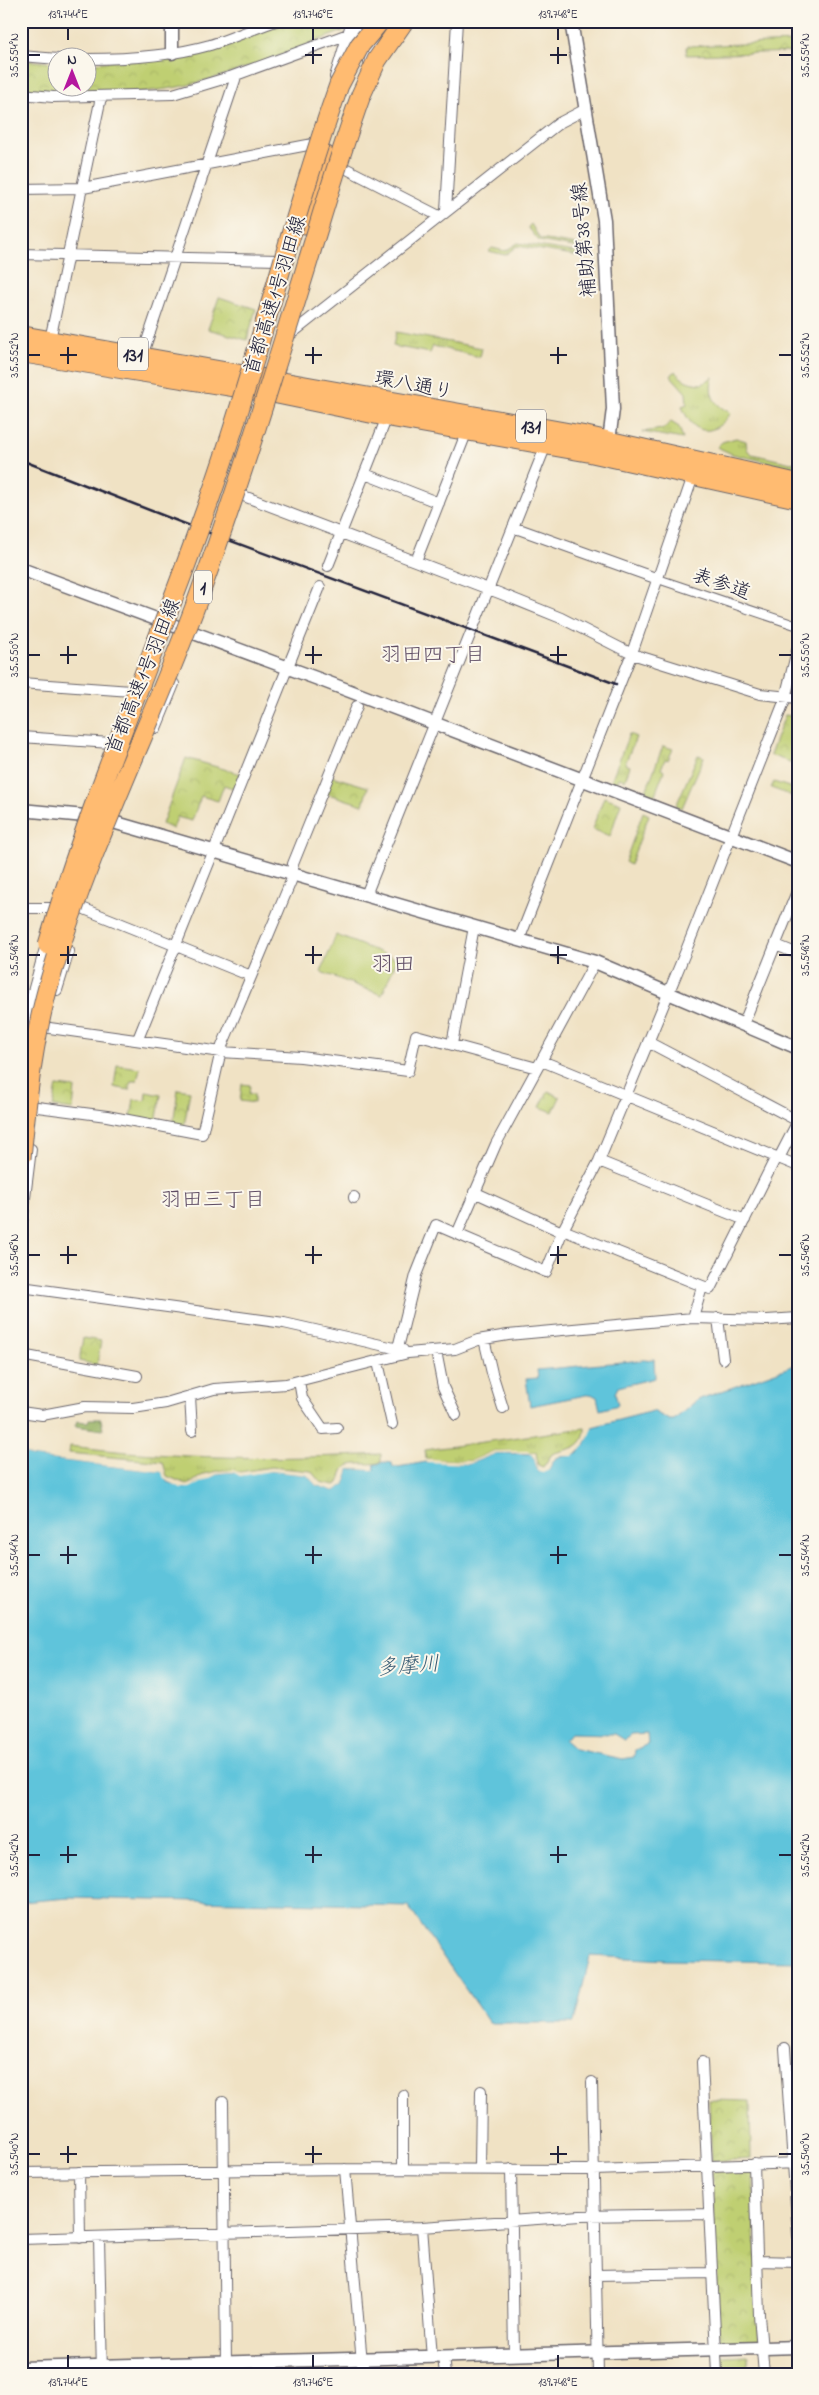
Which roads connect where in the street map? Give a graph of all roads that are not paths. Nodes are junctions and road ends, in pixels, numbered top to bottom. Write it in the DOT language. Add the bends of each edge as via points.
graph roads {
  1 [pos="172,21"];
  2 [pos="275,21"];
  3 [pos="403,21"];
  4 [pos="457,21"];
  5 [pos="571,21"];
  6 [pos="382,22"];
  7 [pos="352,25"];
  8 [pos="172,53"];
  9 [pos="21,56"];
  10 [pos="48,58"];
  11 [pos="98,59"];
  12 [pos="233,76"];
  13 [pos="21,94"];
  14 [pos="101,96"];
  15 [pos="586,109"];
  16 [pos="329,152"];
  17 [pos="206,164"];
  18 [pos="82,188"];
  19 [pos="21,189"];
  20 [pos="442,214"];
  21 [pos="21,254"];
  22 [pos="69,256"];
  23 [pos="174,257"];
  24 [pos="277,260"];
  25 [pos="291,334"];
  26 [pos="21,335"];
  27 [pos="50,340"];
  28 [pos="21,353"];
  29 [pos="142,356"];
  30 [pos="259,384"];
  31 [pos="387,417"];
  32 [pos="467,431"];
  33 [pos="546,444"];
  34 [pos="608,449"];
  35 [pos="683,457"];
  36 [pos="234,463"];
  37 [pos="365,474"];
  38 [pos="692,476"];
  39 [pos="798,483"];
  40 [pos="242,495"];
  41 [pos="798,499"];
  42 [pos="439,503"];
  43 [pos="200,518"];
  44 [pos="513,526"];
  45 [pos="342,533"];
  46 [pos="190,540"];
  47 [pos="416,561"];
  48 [pos="328,566"];
  49 [pos="21,569"];
  50 [pos="658,579"];
  51 [pos="320,586"];
  52 [pos="489,589"];
  53 [pos="158,621"];
  54 [pos="798,626"];
  55 [pos="193,632"];
  56 [pos="798,647"];
  57 [pos="632,654"];
  58 [pos="287,667"];
  59 [pos="21,683"];
  60 [pos="131,691"];
  61 [pos="786,696"];
  62 [pos="798,698"];
  63 [pos="357,706"];
  64 [pos="434,724"];
  65 [pos="21,737"];
  66 [pos="111,743"];
  67 [pos="583,781"];
  68 [pos="99,789"];
  69 [pos="117,796"];
  70 [pos="21,810"];
  71 [pos="85,816"];
  72 [pos="113,822"];
  73 [pos="732,837"];
  74 [pos="214,851"];
  75 [pos="798,862"];
  76 [pos="293,874"];
  77 [pos="798,889"];
  78 [pos="366,895"];
  79 [pos="21,908"];
  80 [pos="56,908"];
  81 [pos="82,908"];
  82 [pos="474,927"];
  83 [pos="519,940"];
  84 [pos="176,944"];
  85 [pos="776,944"];
  86 [pos="798,954"];
  87 [pos="595,962"];
  88 [pos="251,976"];
  89 [pos="668,992"];
  90 [pos="22,1024"];
  91 [pos="743,1025"];
  92 [pos="45,1027"];
  93 [pos="138,1039"];
  94 [pos="21,1041"];
  95 [pos="648,1042"];
  96 [pos="452,1044"];
  97 [pos="798,1048"];
  98 [pos="221,1052"];
  99 [pos="21,1059"];
  100 [pos="539,1064"];
  101 [pos="626,1096"];
  102 [pos="21,1105"];
  103 [pos="34,1107"];
  104 [pos="798,1121"];
  105 [pos="21,1158"];
  106 [pos="777,1158"];
  107 [pos="598,1161"];
  108 [pos="798,1166"];
  109 [pos="474,1192"];
  110 [pos="745,1220"];
  111 [pos="21,1230"];
  112 [pos="562,1231"];
  113 [pos="457,1234"];
  114 [pos="21,1287"];
  115 [pos="702,1287"];
  116 [pos="693,1318"];
  117 [pos="718,1318"];
  118 [pos="796,1318"];
  119 [pos="484,1339"];
  120 [pos="398,1348"];
  121 [pos="436,1351"];
  122 [pos="408,1353"];
  123 [pos="21,1355"];
  124 [pos="723,1359"];
  125 [pos="378,1362"];
  126 [pos="136,1376"];
  127 [pos="298,1381"];
  128 [pos="190,1396"];
  129 [pos="503,1408"];
  130 [pos="21,1412"];
  131 [pos="456,1415"];
  132 [pos="392,1424"];
  133 [pos="337,1428"];
  134 [pos="192,1431"];
  135 [pos="785,2048"];
  136 [pos="702,2062"];
  137 [pos="592,2082"];
  138 [pos="482,2091"];
  139 [pos="403,2095"];
  140 [pos="223,2102"];
  141 [pos="795,2163"];
  142 [pos="754,2164"];
  143 [pos="708,2166"];
  144 [pos="345,2169"];
  145 [pos="480,2169"];
  146 [pos="510,2169"];
  147 [pos="403,2170"];
  148 [pos="594,2170"];
  149 [pos="224,2171"];
  150 [pos="79,2172"];
  151 [pos="21,2173"];
  152 [pos="709,2214"];
  153 [pos="596,2216"];
  154 [pos="512,2221"];
  155 [pos="422,2227"];
  156 [pos="350,2229"];
  157 [pos="224,2234"];
  158 [pos="798,2236"];
  159 [pos="80,2238"];
  160 [pos="99,2238"];
  161 [pos="21,2239"];
  162 [pos="758,2261"];
  163 [pos="798,2262"];
  164 [pos="712,2273"];
  165 [pos="596,2275"];
  166 [pos="798,2347"];
  167 [pos="761,2348"];
  168 [pos="716,2349"];
  169 [pos="598,2353"];
  170 [pos="514,2355"];
  171 [pos="438,2357"];
  172 [pos="361,2359"];
  173 [pos="226,2363"];
  174 [pos="21,2368"];
  175 [pos="102,2370"];
  176 [pos="363,2374"];
  177 [pos="445,2374"];
  178 [pos="598,2374"];
  179 [pos="716,2374"];
  180 [pos="764,2374"];
  1 -- 8 [label="street"];
  2 -- 8 [label="street" via="209,45"];
  3 -- 16 [label="highway, bridge" via="386,39 364,72"];
  3 -- 69 [label="highway, 首都高速1号羽田線 / 1, bridge" via="377,60 361,95 241,476 165,687"];
  4 -- 20 [label="street"];
  5 -- 15 [label="street, 補助第38号線"];
  6 -- 7 [label="street"];
  6 -- 16 [label="highway" via="351,74"];
  6 -- 68 [label="highway, 首都高速1号羽田線 / 1, bridge" via="360,45 339,85 220,468 183,574"];
  7 -- 12 [label="street"];
  7 -- 16 [label="street"];
  8 -- 11 [label="street"];
  9 -- 10 [label="street"];
  12 -- 14 [label="street" via="173,94"];
  12 -- 17 [label="street" via="235,80"];
  13 -- 14 [label="street"];
  14 -- 18 [label="street"];
  15 -- 20 [label="street" via="559,123"];
  15 -- 34 [label="street, 補助第38号線" via="604,220 613,409"];
  16 -- 17 [label="street"];
  16 -- 20 [label="street"];
  16 -- 24 [label="street"];
  16 -- 25 [label="street"];
  16 -- 30 [label="highway"];
  17 -- 18 [label="street"];
  17 -- 23 [label="street"];
  18 -- 19 [label="street"];
  18 -- 22 [label="street"];
  20 -- 25 [label="street"];
  21 -- 22 [label="street"];
  22 -- 23 [label="street"];
  22 -- 27 [label="street"];
  23 -- 24 [label="street"];
  23 -- 29 [label="street"];
  24 -- 30 [label="street"];
  25 -- 30 [label="street"];
  26 -- 27 [label="highway, 環八通り / 131"];
  27 -- 29 [label="highway, 環八通り / 131"];
  28 -- 30 [label="highway, 環八通り / 131"];
  29 -- 30 [label="highway, 環八通り / 131"];
  30 -- 31 [label="highway, 環八通り / 131"];
  30 -- 34 [label="highway, 環八通り / 131"];
  30 -- 36 [label="highway"];
  30 -- 40 [label="street"];
  30 -- 43 [label="street"];
  31 -- 32 [label="highway, 環八通り / 131"];
  31 -- 37 [label="street"];
  32 -- 33 [label="highway, 環八通り / 131"];
  32 -- 42 [label="street"];
  33 -- 34 [label="highway, 環八通り / 131"];
  33 -- 44 [label="street"];
  34 -- 35 [label="highway, 環八通り / 131"];
  34 -- 38 [label="highway, 環八通り / 131"];
  35 -- 38 [label="street" via="690,464"];
  35 -- 39 [label="highway, 環八通り / 131"];
  36 -- 68 [label="highway, bridge" via="150,680"];
  36 -- 69 [label="highway, bridge"];
  37 -- 42 [label="street"];
  37 -- 45 [label="street"];
  38 -- 41 [label="highway, 環八通り / 131"];
  38 -- 50 [label="street"];
  40 -- 45 [label="street"];
  40 -- 55 [label="street"];
  42 -- 47 [label="street"];
  44 -- 50 [label="street"];
  44 -- 52 [label="street"];
  45 -- 47 [label="street"];
  45 -- 48 [label="street"];
  46 -- 53 [label="street"];
  47 -- 52 [label="street"];
  49 -- 53 [label="street"];
  50 -- 54 [label="street, 表参道"];
  50 -- 57 [label="street"];
  51 -- 58 [label="street"];
  52 -- 57 [label="street" via="561,618"];
  52 -- 64 [label="street"];
  53 -- 55 [label="street"];
  53 -- 60 [label="street"];
  55 -- 58 [label="street"];
  55 -- 72 [label="street" via="166,706"];
  56 -- 61 [label="street"];
  57 -- 61 [label="street" via="760,694"];
  57 -- 67 [label="street"];
  58 -- 64 [label="street"];
  58 -- 74 [label="street"];
  59 -- 60 [label="street"];
  60 -- 66 [label="street"];
  61 -- 62 [label="street"];
  61 -- 73 [label="street"];
  63 -- 76 [label="street" via="293,864"];
  64 -- 67 [label="street"];
  64 -- 78 [label="street"];
  65 -- 66 [label="street"];
  66 -- 71 [label="street"];
  67 -- 73 [label="street"];
  67 -- 83 [label="street"];
  68 -- 99 [label="highway, 首都高速1号羽田線 / 1, bridge" via="41,968"];
  69 -- 105 [label="highway, 首都高速1号羽田線 / 1, bridge" via="70,917 50,980 31,1065"];
  70 -- 71 [label="street"];
  71 -- 72 [label="street"];
  71 -- 80 [label="street"];
  72 -- 74 [label="street"];
  72 -- 81 [label="street"];
  73 -- 75 [label="street"];
  73 -- 89 [label="street"];
  74 -- 76 [label="street"];
  74 -- 84 [label="street"];
  76 -- 78 [label="street"];
  76 -- 88 [label="street"];
  77 -- 85 [label="street"];
  78 -- 82 [label="street"];
  79 -- 80 [label="street"];
  80 -- 81 [label="street"];
  80 -- 90 [label="street"];
  81 -- 84 [label="street"];
  81 -- 92 [label="street"];
  82 -- 83 [label="street"];
  82 -- 96 [label="street"];
  83 -- 87 [label="street"];
  84 -- 88 [label="street"];
  84 -- 93 [label="street"];
  85 -- 86 [label="street"];
  85 -- 91 [label="street"];
  87 -- 89 [label="street"];
  87 -- 100 [label="street"];
  88 -- 98 [label="street"];
  89 -- 91 [label="street"];
  89 -- 95 [label="street"];
  90 -- 92 [label="street"];
  90 -- 94 [label="street"];
  91 -- 97 [label="street"];
  92 -- 93 [label="street"];
  92 -- 103 [label="street"];
  93 -- 98 [label="street"];
  95 -- 101 [label="street"];
  95 -- 104 [label="street"];
  96 -- 98 [label="street" via="416,1035 408,1071 301,1057"];
  96 -- 100 [label="street"];
  98 -- 103 [label="street" via="202,1134 107,1116"];
  100 -- 101 [label="street"];
  100 -- 109 [label="street"];
  101 -- 106 [label="street"];
  101 -- 107 [label="street"];
  102 -- 103 [label="street"];
  103 -- 111 [label="street"];
  104 -- 106 [label="street"];
  106 -- 108 [label="street"];
  106 -- 110 [label="street"];
  107 -- 110 [label="street"];
  107 -- 112 [label="street"];
  109 -- 112 [label="street"];
  109 -- 113 [label="street"];
  110 -- 115 [label="street" via="710,1289"];
  112 -- 113 [label="street" via="546,1272"];
  112 -- 115 [label="street"];
  113 -- 120 [label="street" via="436,1225 416,1276"];
  114 -- 120 [label="street" via="284,1323"];
  115 -- 116 [label="street"];
  116 -- 117 [label="street"];
  116 -- 119 [label="street"];
  117 -- 118 [label="street"];
  117 -- 124 [label="street"];
  119 -- 121 [label="street"];
  119 -- 129 [label="street"];
  120 -- 122 [label="street"];
  121 -- 122 [label="street"];
  121 -- 131 [label="street" via="444,1387"];
  122 -- 125 [label="street"];
  123 -- 126 [label="street"];
  125 -- 127 [label="street"];
  125 -- 132 [label="street"];
  127 -- 128 [label="street" via="258,1388 214,1389"];
  127 -- 133 [label="street" via="302,1398 323,1429"];
  128 -- 130 [label="street" via="133,1408 85,1407 42,1415"];
  128 -- 134 [label="street"];
  135 -- 141 [label="street"];
  136 -- 143 [label="street"];
  137 -- 148 [label="street"];
  138 -- 145 [label="street"];
  139 -- 147 [label="street"];
  140 -- 149 [label="street"];
  141 -- 142 [label="street"];
  141 -- 158 [label="street"];
  142 -- 143 [label="street"];
  142 -- 162 [label="street"];
  143 -- 148 [label="street"];
  143 -- 152 [label="street"];
  144 -- 147 [label="street"];
  144 -- 149 [label="street"];
  144 -- 156 [label="street"];
  145 -- 146 [label="street"];
  145 -- 147 [label="street"];
  146 -- 148 [label="street"];
  146 -- 154 [label="street"];
  148 -- 153 [label="street"];
  149 -- 150 [label="street"];
  149 -- 157 [label="street"];
  150 -- 151 [label="street"];
  150 -- 159 [label="street"];
  152 -- 153 [label="street"];
  152 -- 164 [label="street"];
  153 -- 154 [label="street"];
  153 -- 165 [label="street"];
  154 -- 155 [label="street"];
  154 -- 170 [label="street"];
  155 -- 156 [label="street"];
  155 -- 171 [label="street"];
  156 -- 157 [label="street"];
  156 -- 172 [label="street"];
  157 -- 160 [label="street"];
  157 -- 173 [label="street"];
  159 -- 160 [label="street"];
  159 -- 161 [label="street"];
  160 -- 175 [label="street"];
  162 -- 163 [label="street"];
  162 -- 167 [label="street"];
  164 -- 165 [label="street"];
  164 -- 168 [label="street"];
  165 -- 169 [label="street"];
  166 -- 167 [label="street"];
  167 -- 168 [label="street"];
  167 -- 180 [label="street"];
  168 -- 169 [label="street"];
  168 -- 179 [label="street"];
  169 -- 170 [label="street"];
  169 -- 178 [label="street"];
  170 -- 171 [label="street"];
  171 -- 172 [label="street"];
  171 -- 177 [label="street"];
  172 -- 173 [label="street"];
  172 -- 176 [label="street"];
  173 -- 175 [label="street"];
  174 -- 175 [label="street"];
}
